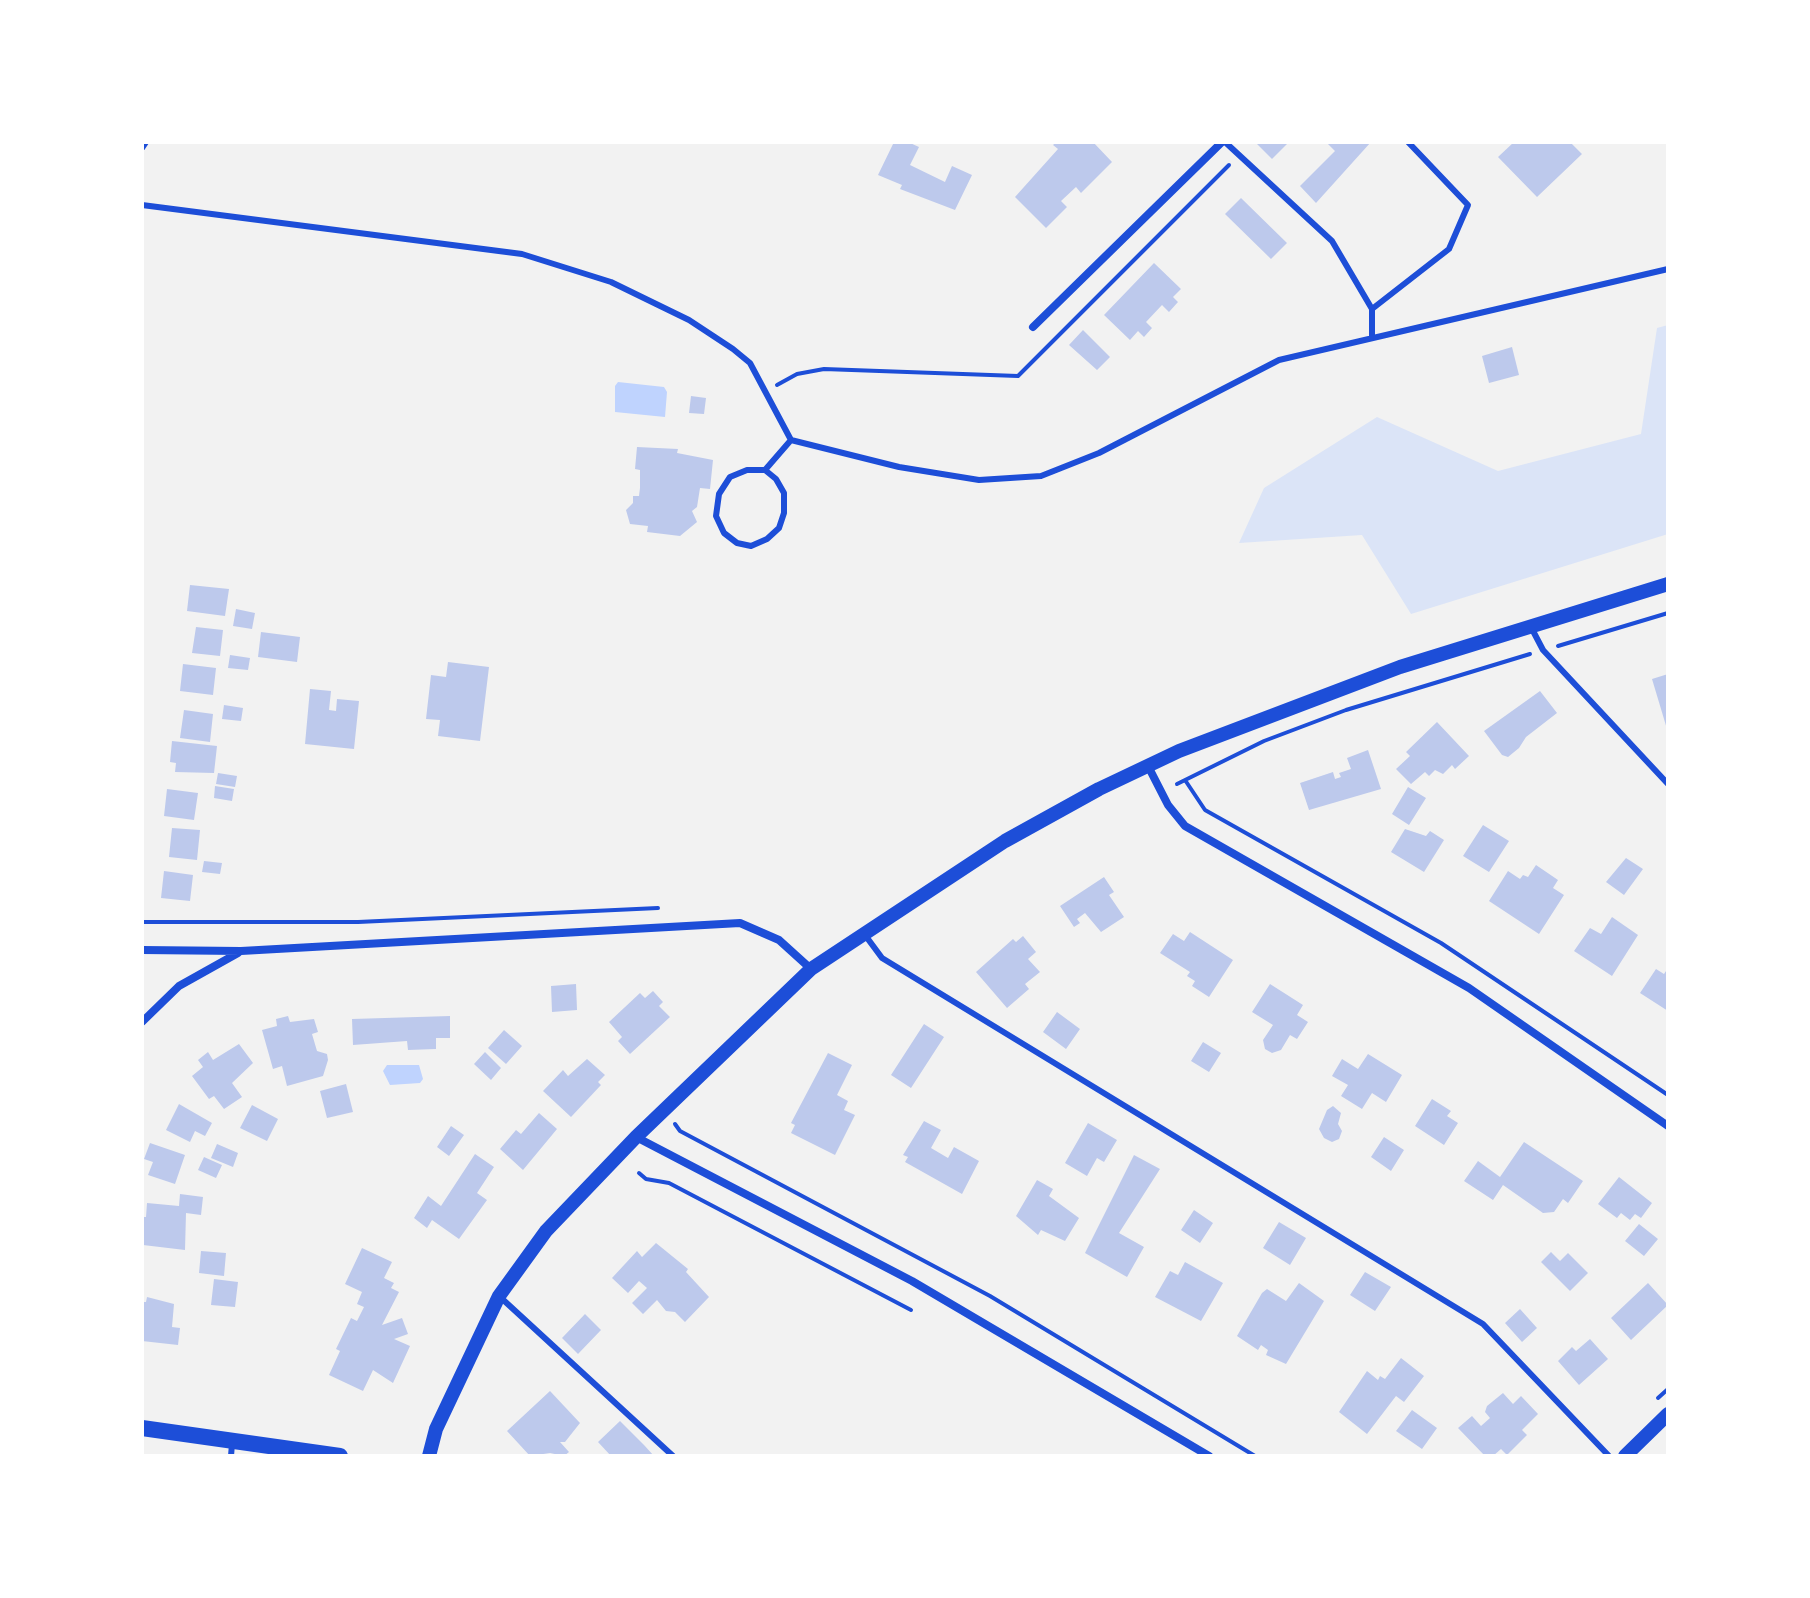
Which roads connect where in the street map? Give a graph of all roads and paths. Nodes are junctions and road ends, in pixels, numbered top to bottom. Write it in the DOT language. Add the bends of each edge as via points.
graph roads {
  1 [pos="146,142"];
  2 [pos="1224,142"];
  3 [pos="1408,142"];
  4 [pos="142,148"];
  5 [pos="1239,155"];
  6 [pos="142,205"];
  7 [pos="1668,269"];
  8 [pos="1372,309"];
  9 [pos="1033,327"];
  10 [pos="1372,337"];
  11 [pos="765,392"];
  12 [pos="791,440"];
  13 [pos="765,470"];
  14 [pos="1668,584"];
  15 [pos="1668,613"];
  16 [pos="1532,629"];
  17 [pos="1543,650"];
  18 [pos="1148,766"];
  19 [pos="1185,780"];
  20 [pos="1177,784"];
  21 [pos="1668,784"];
  22 [pos="658,908"];
  23 [pos="142,922"];
  24 [pos="865,935"];
  25 [pos="142,950"];
  26 [pos="241,951"];
  27 [pos="811,969"];
  28 [pos="142,1022"];
  29 [pos="1668,1095"];
  30 [pos="672,1121"];
  31 [pos="1668,1126"];
  32 [pos="636,1137"];
  33 [pos="639,1173"];
  34 [pos="499,1296"];
  35 [pos="911,1310"];
  36 [pos="1668,1414"];
  37 [pos="142,1428"];
  38 [pos="232,1448"];
  39 [pos="340,1456"];
  40 [pos="429,1456"];
  41 [pos="673,1456"];
  42 [pos="1209,1456"];
  43 [pos="1255,1456"];
  44 [pos="1609,1456"];
  45 [pos="1625,1456"];
  1 -- 4 [label="lane"];
  2 -- 5 [label="lane"];
  2 -- 9 [label="street"];
  3 -- 8 [label="lane" via="1468,205 1449,249"];
  5 -- 8 [label="lane" via="1332,241"];
  5 -- 11 [label="path" via="1018,376 824,369 797,374"];
  6 -- 11 [label="lane" via="522,254 611,282 689,320 750,363"];
  7 -- 10 [label="lane"];
  8 -- 10 [label="lane"];
  10 -- 12 [label="lane" via="1279,360 1099,453 1041,476 979,480"];
  11 -- 12 [label="lane"];
  12 -- 13 [label="lane"];
  13 -- 13 [label="lane" via="730,477 719,494 716,516 724,533 737,543 751,546 779,528 784,493"];
  14 -- 16 [label="street"];
  15 -- 17 [label="path"];
  16 -- 17 [label="lane"];
  16 -- 18 [label="street" via="1400,667"];
  17 -- 19 [label="path" via="1346,710 1264,741"];
  17 -- 21 [label="lane"];
  18 -- 24 [label="street" via="1005,841"];
  18 -- 31 [label="street" via="1185,826 1469,988"];
  19 -- 20 [label="path"];
  19 -- 29 [label="path" via="1205,810 1441,943"];
  22 -- 23 [label="path" via="358,922"];
  24 -- 27 [label="street"];
  24 -- 44 [label="lane" via="882,958 1483,1324"];
  25 -- 26 [label="street"];
  26 -- 27 [label="street" via="740,923 779,940"];
  26 -- 28 [label="street" via="179,986"];
  27 -- 32 [label="street"];
  30 -- 43 [label="path" via="680,1131 990,1296"];
  32 -- 34 [label="street" via="546,1231"];
  32 -- 42 [label="street" via="912,1281"];
  33 -- 35 [label="path" via="669,1183"];
  34 -- 40 [label="street" via="436,1429"];
  34 -- 41 [label="lane"];
  36 -- 45 [label="street"];
  37 -- 38 [label="main road"];
  38 -- 39 [label="main road"];
}
